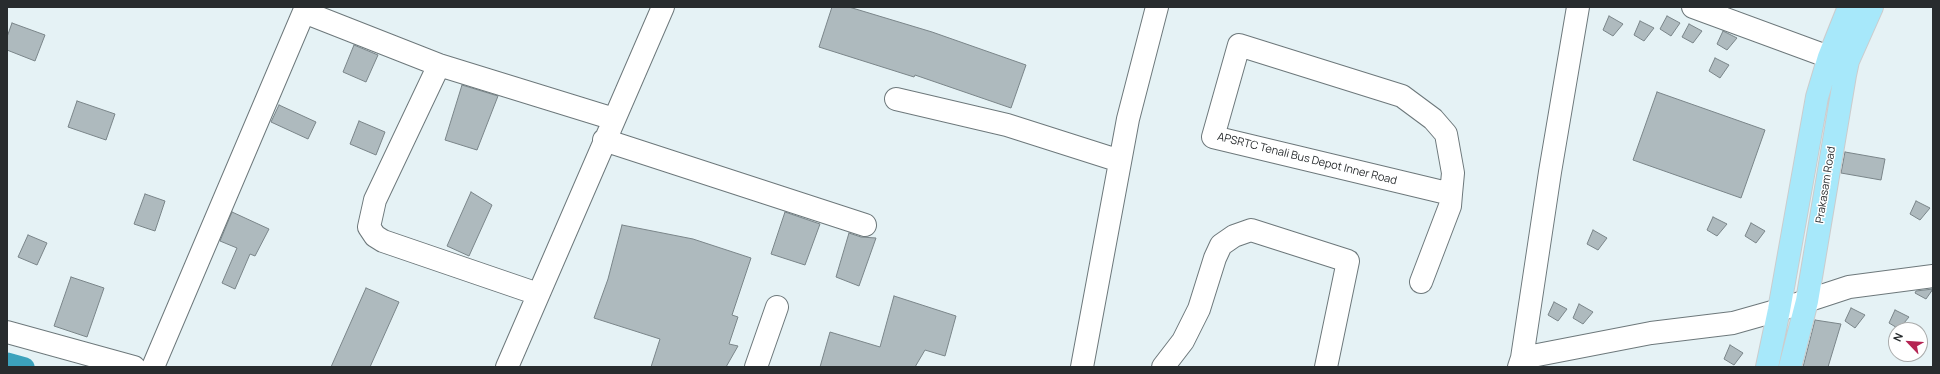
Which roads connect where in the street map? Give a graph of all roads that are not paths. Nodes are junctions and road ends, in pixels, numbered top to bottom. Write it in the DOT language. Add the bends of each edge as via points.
graph roads {
  1 [pos="663,7"];
  2 [pos="1157,7"];
  3 [pos="1578,7"];
  4 [pos="1693,7"];
  5 [pos="1849,7"];
  6 [pos="1872,7"];
  7 [pos="305,9"];
  8 [pos="1829,57"];
  9 [pos="439,65"];
  10 [pos="896,99"];
  11 [pos="614,119"];
  12 [pos="604,140"];
  13 [pos="1120,161"];
  14 [pos="1451,194"];
  15 [pos="865,225"];
  16 [pos="1933,276"];
  17 [pos="1421,282"];
  18 [pos="538,294"];
  19 [pos="1807,301"];
  20 [pos="777,308"];
  21 [pos="1779,310"];
  22 [pos="7,332"];
  23 [pos="1520,362"];
  24 [pos="134,367"];
  25 [pos="153,367"];
  26 [pos="507,367"];
  27 [pos="756,367"];
  28 [pos="1082,367"];
  29 [pos="1163,367"];
  30 [pos="1326,367"];
  31 [pos="1767,367"];
  32 [pos="1790,367"];
  1 -- 11 [label="street"];
  2 -- 13 [label="street"];
  3 -- 23 [label="street"];
  4 -- 8 [label="street"];
  5 -- 8 [label="main road"];
  6 -- 19 [label="main road, Prakasam Road" via="1848,61"];
  7 -- 9 [label="street"];
  7 -- 25 [label="street"];
  8 -- 21 [label="main road" via="1811,127"];
  9 -- 11 [label="street"];
  9 -- 18 [label="street" via="375,200 369,227 375,236 383,241"];
  10 -- 13 [label="street" via="1007,125"];
  11 -- 12 [label="street"];
  12 -- 15 [label="street"];
  12 -- 18 [label="street"];
  13 -- 28 [label="street"];
  14 -- 14 [label="street, APSRTC Tenali Bus Depot Inner Road" via="1453,173 1446,134 1433,118 1402,96 1239,44 1213,137"];
  14 -- 17 [label="street, APSRTC Tenali Bus Depot Inner Road" via="1450,206"];
  16 -- 19 [label="street" via="1849,286"];
  18 -- 26 [label="street"];
  19 -- 21 [label="street"];
  19 -- 32 [label="main road, Prakasam Road"];
  20 -- 27 [label="street"];
  21 -- 23 [label="street" via="1733,323 1650,333"];
  21 -- 31 [label="main road"];
  22 -- 24 [label="street"];
  29 -- 30 [label="street" via="1184,340 1199,309 1221,245 1234,236 1251,230 1348,261"];
}
